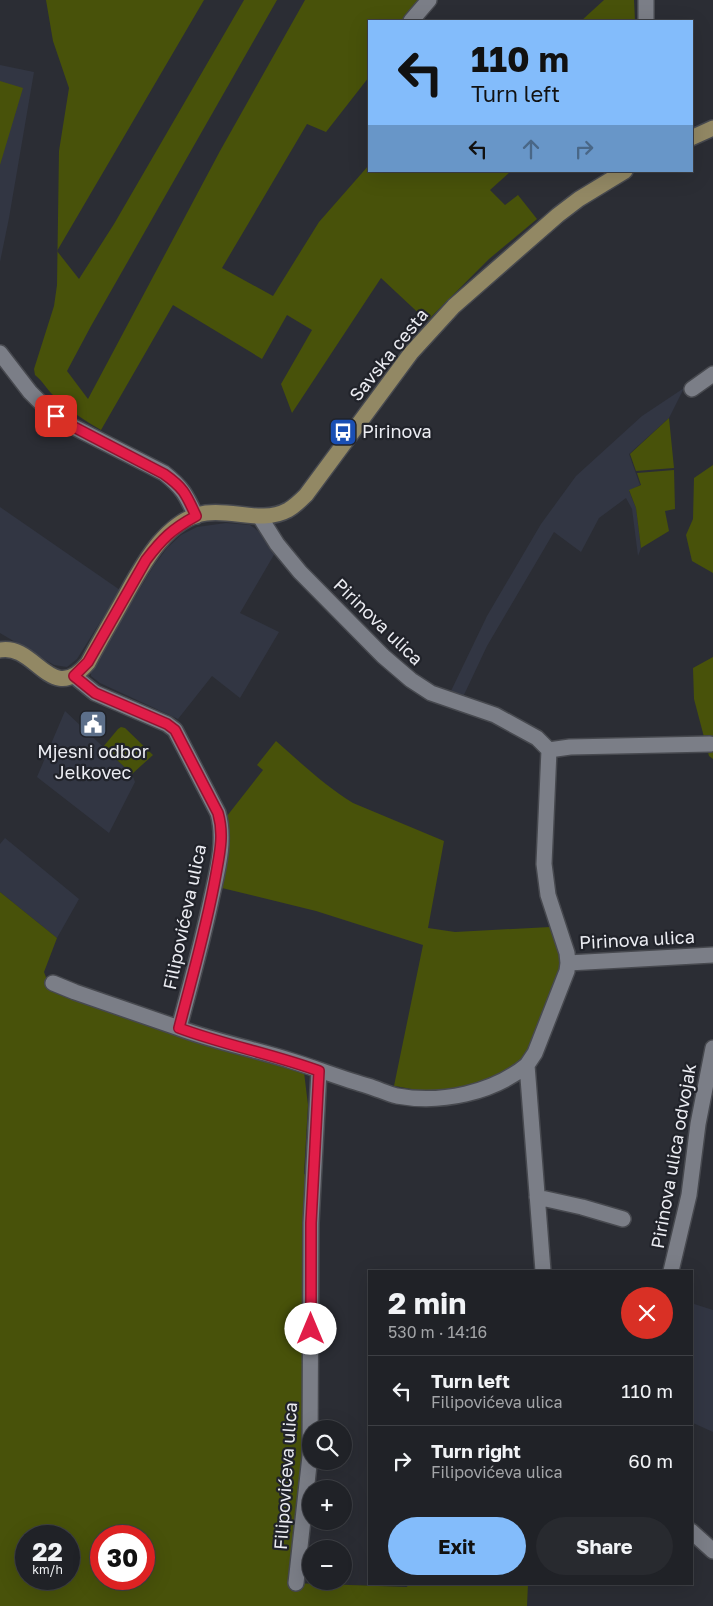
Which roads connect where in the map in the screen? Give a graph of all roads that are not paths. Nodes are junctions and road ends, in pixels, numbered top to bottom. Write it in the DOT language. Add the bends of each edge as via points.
graph roads {
  1 [pos="429,0"];
  2 [pos="646,0"];
  3 [pos="412,20"];
  4 [pos="646,20"];
  5 [pos="713,128"];
  6 [pos="693,137"];
  7 [pos="623,172"];
  8 [pos="0,353"];
  9 [pos="713,374"];
  10 [pos="692,389"];
  11 [pos="196,516"];
  12 [pos="260,517"];
  13 [pos="0,650"];
  14 [pos="74,676"];
  15 [pos="710,744"];
  16 [pos="549,750"];
  17 [pos="713,955"];
  18 [pos="568,962"];
  19 [pos="53,983"];
  20 [pos="179,1028"];
  21 [pos="713,1048"];
  22 [pos="527,1065"];
  23 [pos="319,1071"];
  24 [pos="537,1197"];
  25 [pos="623,1219"];
  26 [pos="543,1270"];
  27 [pos="671,1270"];
  28 [pos="693,1533"];
  29 [pos="713,1551"];
  30 [pos="296,1583"];
  1 -- 3 [label="street"];
  2 -- 4 [label="street"];
  5 -- 6 [label="street"];
  7 -- 12 [label="street, Savska cesta" via="565,210 454,306 405,360 306,495 290,509 274,516"];
  8 -- 11 [label="street" via="30,392 64,422 178,483"];
  9 -- 10 [label="street"];
  11 -- 12 [label="street, Savska cesta" via="220,513"];
  11 -- 14 [label="street, Savska cesta" via="169,532 146,560 88,662"];
  12 -- 16 [label="street, Pirinova ulica" via="300,572 411,680 431,693 495,715 531,734"];
  13 -- 14 [label="street" via="15,650 52,676"];
  14 -- 20 [label="street, Filipovićeva ulica" via="95,693 175,730 218,813 222,827 221,846 214,887"];
  15 -- 16 [label="street"];
  16 -- 18 [label="street, Pirinova ulica" via="544,864 548,895"];
  17 -- 18 [label="street, Pirinova ulica"];
  18 -- 22 [label="street" via="560,990"];
  19 -- 20 [label="street"];
  20 -- 23 [label="street"];
  21 -- 27 [label="street, Pirinova ulica odvojak" via="698,1124 689,1195"];
  22 -- 23 [label="street" via="516,1075 471,1092 434,1098 397,1096"];
  22 -- 24 [label="street"];
  23 -- 30 [label="street, Filipovićeva ulica" via="311,1223 310,1456"];
  24 -- 25 [label="street"];
  24 -- 26 [label="street"];
  28 -- 29 [label="street"];
}
